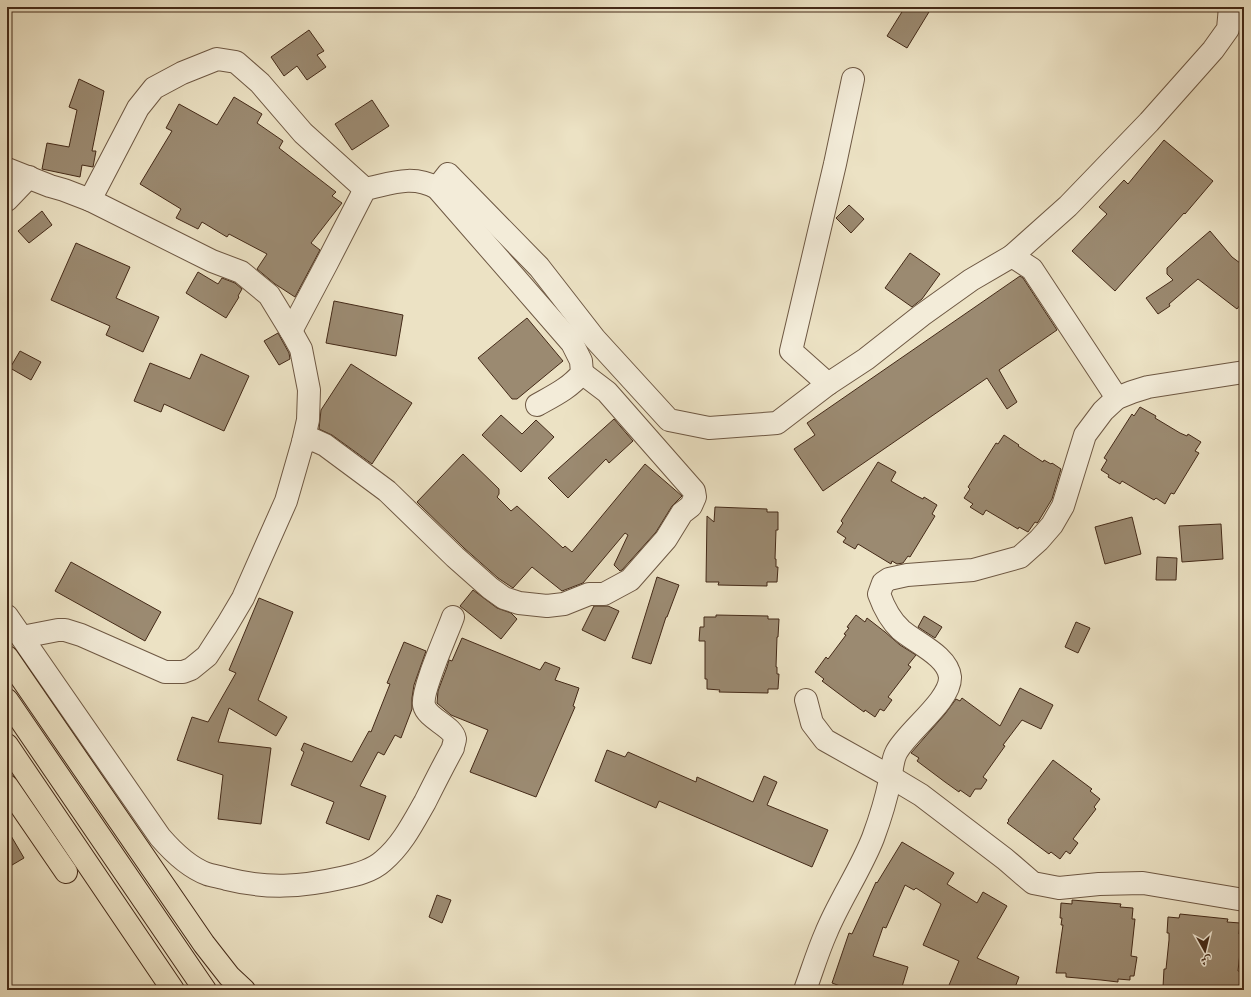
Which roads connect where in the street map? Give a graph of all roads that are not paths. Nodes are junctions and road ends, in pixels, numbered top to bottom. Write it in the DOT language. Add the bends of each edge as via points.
graph roads {
  1 [pos="1230,7"];
  2 [pos="853,79"];
  3 [pos="7,169"];
  4 [pos="29,177"];
  5 [pos="365,188"];
  6 [pos="437,188"];
  7 [pos="7,200"];
  8 [pos="90,200"];
  9 [pos="1012,256"];
  10 [pos="291,331"];
  11 [pos="1244,372"];
  12 [pos="582,373"];
  13 [pos="828,384"];
  14 [pos="1117,398"];
  15 [pos="537,405"];
  16 [pos="303,442"];
  17 [pos="7,616"];
  18 [pos="453,617"];
  19 [pos="22,637"];
  20 [pos="7,656"];
  21 [pos="7,700"];
  22 [pos="806,700"];
  23 [pos="7,745"];
  24 [pos="891,777"];
  25 [pos="7,786"];
  26 [pos="66,872"];
  27 [pos="1244,900"];
  28 [pos="173,990"];
  29 [pos="204,990"];
  30 [pos="244,990"];
  31 [pos="805,990"];
  1 -- 9 [label="street" via="1228,29 1213,50 1149,122 1073,200"];
  2 -- 13 [label="street" via="791,351"];
  3 -- 4 [label="street"];
  4 -- 7 [label="street"];
  4 -- 8 [label="street"];
  5 -- 6 [label="street" via="402,180 428,182"];
  5 -- 8 [label="street" via="303,133 260,83 236,62 217,59 154,88 138,108"];
  5 -- 10 [label="street"];
  6 -- 12 [label="street" via="572,343 581,361"];
  6 -- 13 [label="street" via="448,174 539,267 596,339 669,420 709,428 777,423"];
  8 -- 10 [label="street" via="212,261 240,272 269,295"];
  9 -- 13 [label="street" via="965,285"];
  9 -- 14 [label="street" via="1032,269"];
  10 -- 16 [label="street" via="301,350 309,390 308,420"];
  11 -- 14 [label="street" via="1148,387"];
  12 -- 15 [label="street" via="571,385"];
  12 -- 16 [label="street" via="607,392 694,491 695,497 666,539 630,580 604,594 589,594 564,604 547,606 519,603 504,598 455,557 387,491 326,445 314,440"];
  14 -- 24 [label="street" via="1103,411 1085,435 1063,506 1052,525 1020,558 973,570 906,575 883,583 879,594 891,620 940,659 946,665 950,678 939,702 896,754"];
  16 -- 19 [label="street" via="286,501 242,598 207,656 191,669 183,672 165,672 65,630"];
  17 -- 19 [label="street"];
  18 -- 19 [label="street" via="424,694 424,703 426,710 452,732 455,739 453,748 405,837 382,862 371,869 353,876 306,885 278,887 248,884 207,874 180,858 160,837"];
  20 -- 30 [label="main road" via="204,944 229,976"];
  21 -- 29 [label="main road"];
  22 -- 24 [label="street" via="812,723 825,740"];
  23 -- 28 [label="main road"];
  24 -- 27 [label="street" via="921,795 1033,883 1059,888 1143,883"];
  24 -- 31 [label="street" via="884,808 872,840 826,933"];
  25 -- 26 [label="main road"];
}
